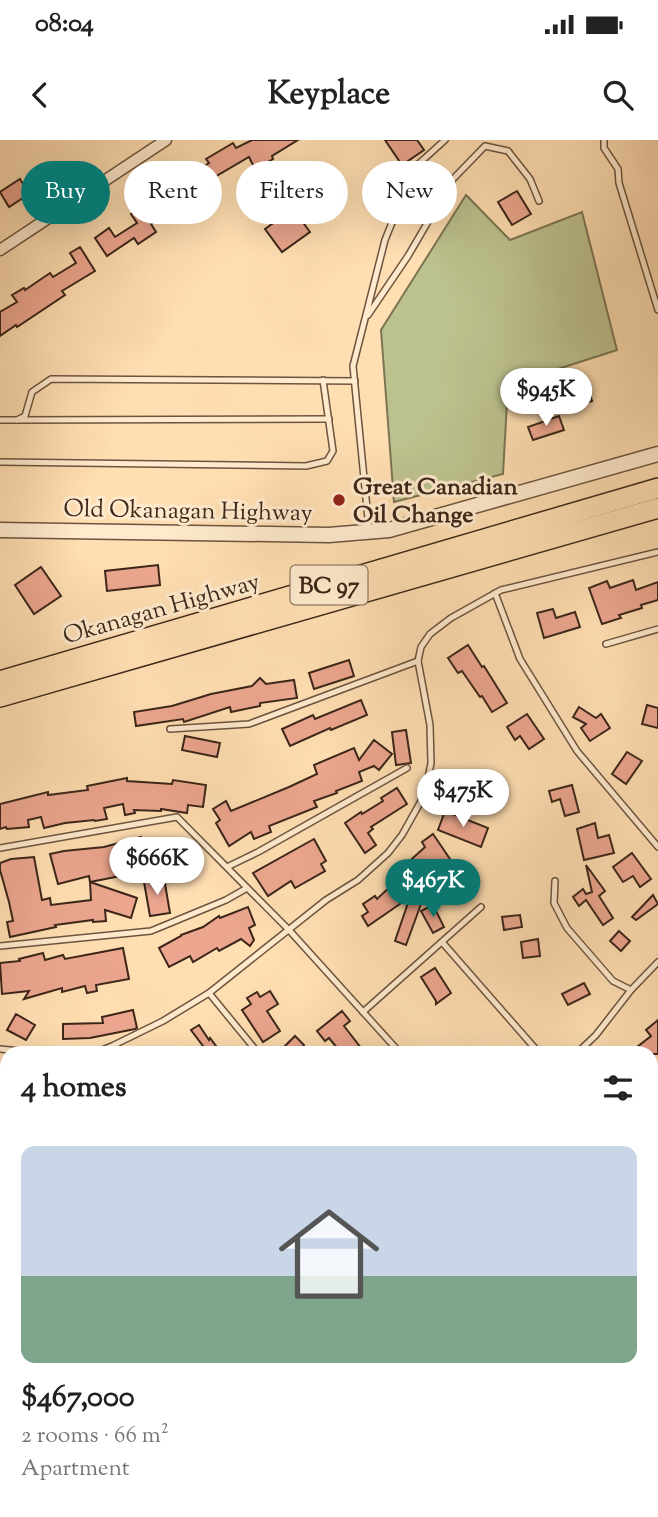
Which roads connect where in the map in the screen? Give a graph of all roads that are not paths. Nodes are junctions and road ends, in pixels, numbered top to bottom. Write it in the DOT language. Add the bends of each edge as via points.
graph roads {
  1 [pos="166,140"];
  2 [pos="445,140"];
  3 [pos="604,140"];
  4 [pos="540,201"];
  5 [pos="2,245"];
  6 [pos="658,310"];
  7 [pos="365,320"];
  8 [pos="323,380"];
  9 [pos="355,381"];
  10 [pos="329,419"];
  11 [pos="0,420"];
  12 [pos="17,420"];
  13 [pos="658,454"];
  14 [pos="0,462"];
  15 [pos="658,488"];
  16 [pos="658,508"];
  17 [pos="0,530"];
  18 [pos="369,532"];
  19 [pos="658,552"];
  20 [pos="495,593"];
  21 [pos="658,629"];
  22 [pos="606,643"];
  23 [pos="418,661"];
  24 [pos="0,681"];
  25 [pos="0,697"];
  26 [pos="170,729"];
  27 [pos="407,768"];
  28 [pos="658,847"];
  29 [pos="0,848"];
  30 [pos="227,867"];
  31 [pos="555,881"];
  32 [pos="247,888"];
  33 [pos="481,907"];
  34 [pos="289,930"];
  35 [pos="442,942"];
  36 [pos="0,946"];
  37 [pos="658,962"];
  38 [pos="631,990"];
  39 [pos="209,993"];
  40 [pos="363,1012"];
  41 [pos="112,1046"];
  42 [pos="252,1046"];
  43 [pos="394,1046"];
  44 [pos="533,1046"];
  45 [pos="584,1046"];
  1 -- 5 [label="street"];
  2 -- 7 [label="lane" via="414,168 384,240"];
  3 -- 6 [label="lane" via="618,169"];
  4 -- 7 [label="lane" via="508,151 485,146 453,179"];
  7 -- 9 [label="lane" via="353,366"];
  8 -- 9 [label="lane"];
  8 -- 10 [label="lane"];
  8 -- 12 [label="lane" via="51,379 32,392 24,416"];
  9 -- 18 [label="lane"];
  10 -- 12 [label="lane"];
  10 -- 14 [label="lane" via="333,451 327,461 306,466"];
  11 -- 12 [label="lane"];
  13 -- 18 [label="street, Old Okanagan Highway"];
  15 -- 24 [label="highway, Okanagan Highway / BC 97"];
  16 -- 25 [label="highway, Okanagan Highway / BC 97"];
  17 -- 18 [label="street, Old Okanagan Highway"];
  19 -- 20 [label="lane"];
  20 -- 23 [label="lane" via="430,634"];
  20 -- 28 [label="lane" via="520,659 577,751"];
  21 -- 22 [label="lane"];
  23 -- 26 [label="lane" via="249,724"];
  23 -- 34 [label="lane" via="430,725 431,763 425,793 388,853"];
  27 -- 30 [label="lane"];
  29 -- 30 [label="lane" via="177,817"];
  30 -- 32 [label="lane"];
  31 -- 38 [label="lane" via="554,903 566,928 613,981"];
  32 -- 34 [label="lane"];
  32 -- 36 [label="lane" via="150,931"];
  33 -- 35 [label="lane"];
  34 -- 39 [label="lane"];
  34 -- 40 [label="lane"];
  35 -- 40 [label="lane"];
  35 -- 44 [label="lane"];
  37 -- 38 [label="lane"];
  38 -- 45 [label="lane"];
  39 -- 41 [label="lane"];
  39 -- 42 [label="lane"];
  40 -- 43 [label="lane"];
}
